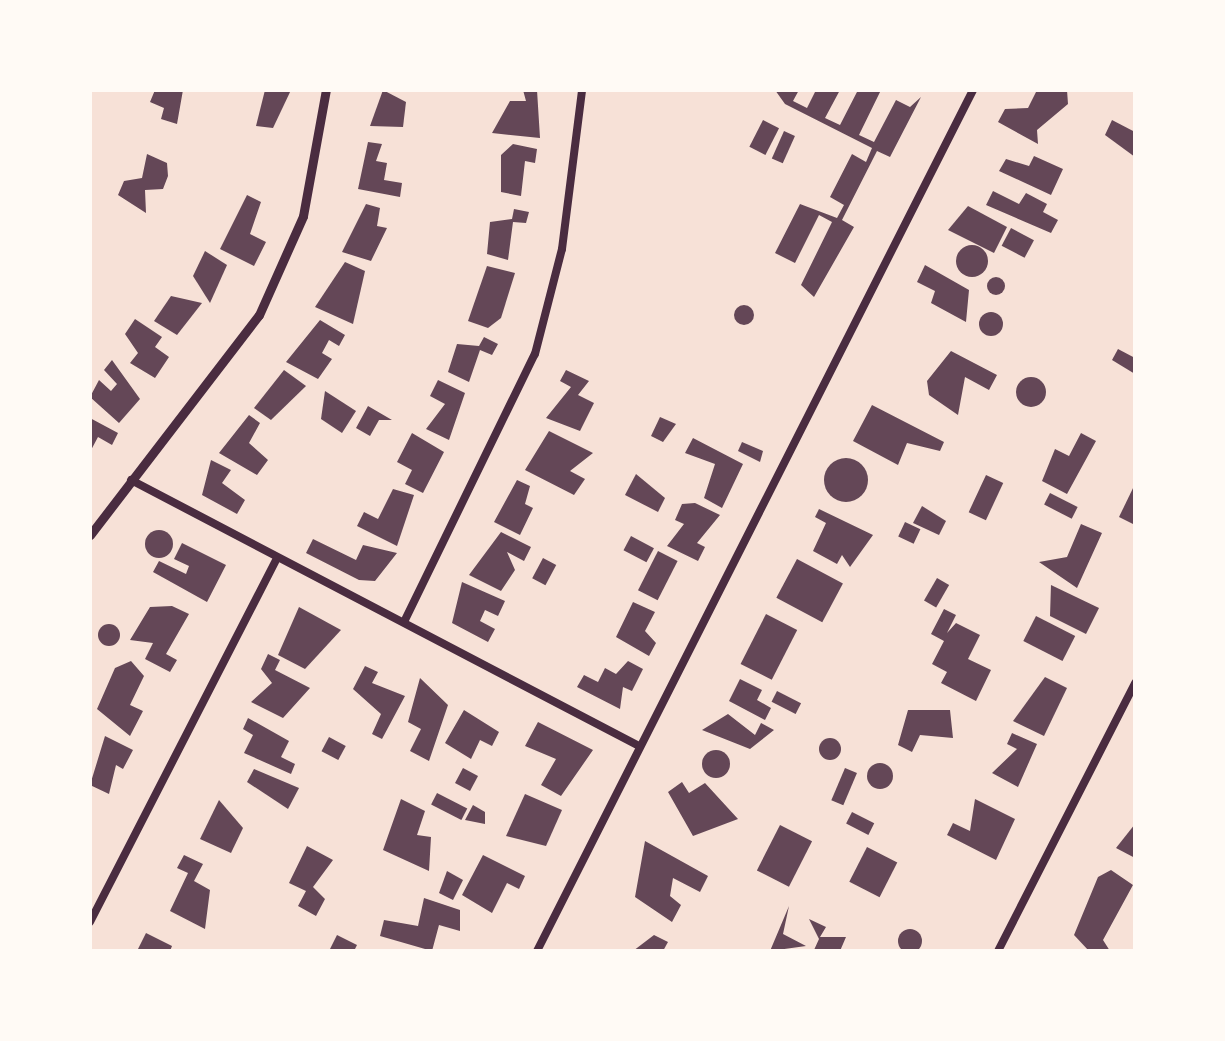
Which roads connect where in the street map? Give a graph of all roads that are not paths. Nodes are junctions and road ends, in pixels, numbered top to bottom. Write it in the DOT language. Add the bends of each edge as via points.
graph roads {
  1 [pos="326,90"];
  2 [pos="582,90"];
  3 [pos="973,90"];
  4 [pos="131,480"];
  5 [pos="90,534"];
  6 [pos="276,560"];
  7 [pos="404,622"];
  8 [pos="1135,683"];
  9 [pos="639,746"];
  10 [pos="90,922"];
  11 [pos="537,951"];
  12 [pos="998,951"];
  1 -- 4 [label="street" via="313,178 285,264 230,360"];
  2 -- 7 [label="street" via="562,249 535,354"];
  3 -- 9 [label="street"];
  4 -- 5 [label="street"];
  4 -- 6 [label="street"];
  6 -- 7 [label="street"];
  6 -- 10 [label="street"];
  7 -- 9 [label="street"];
  8 -- 12 [label="street"];
  9 -- 11 [label="street"];
}
